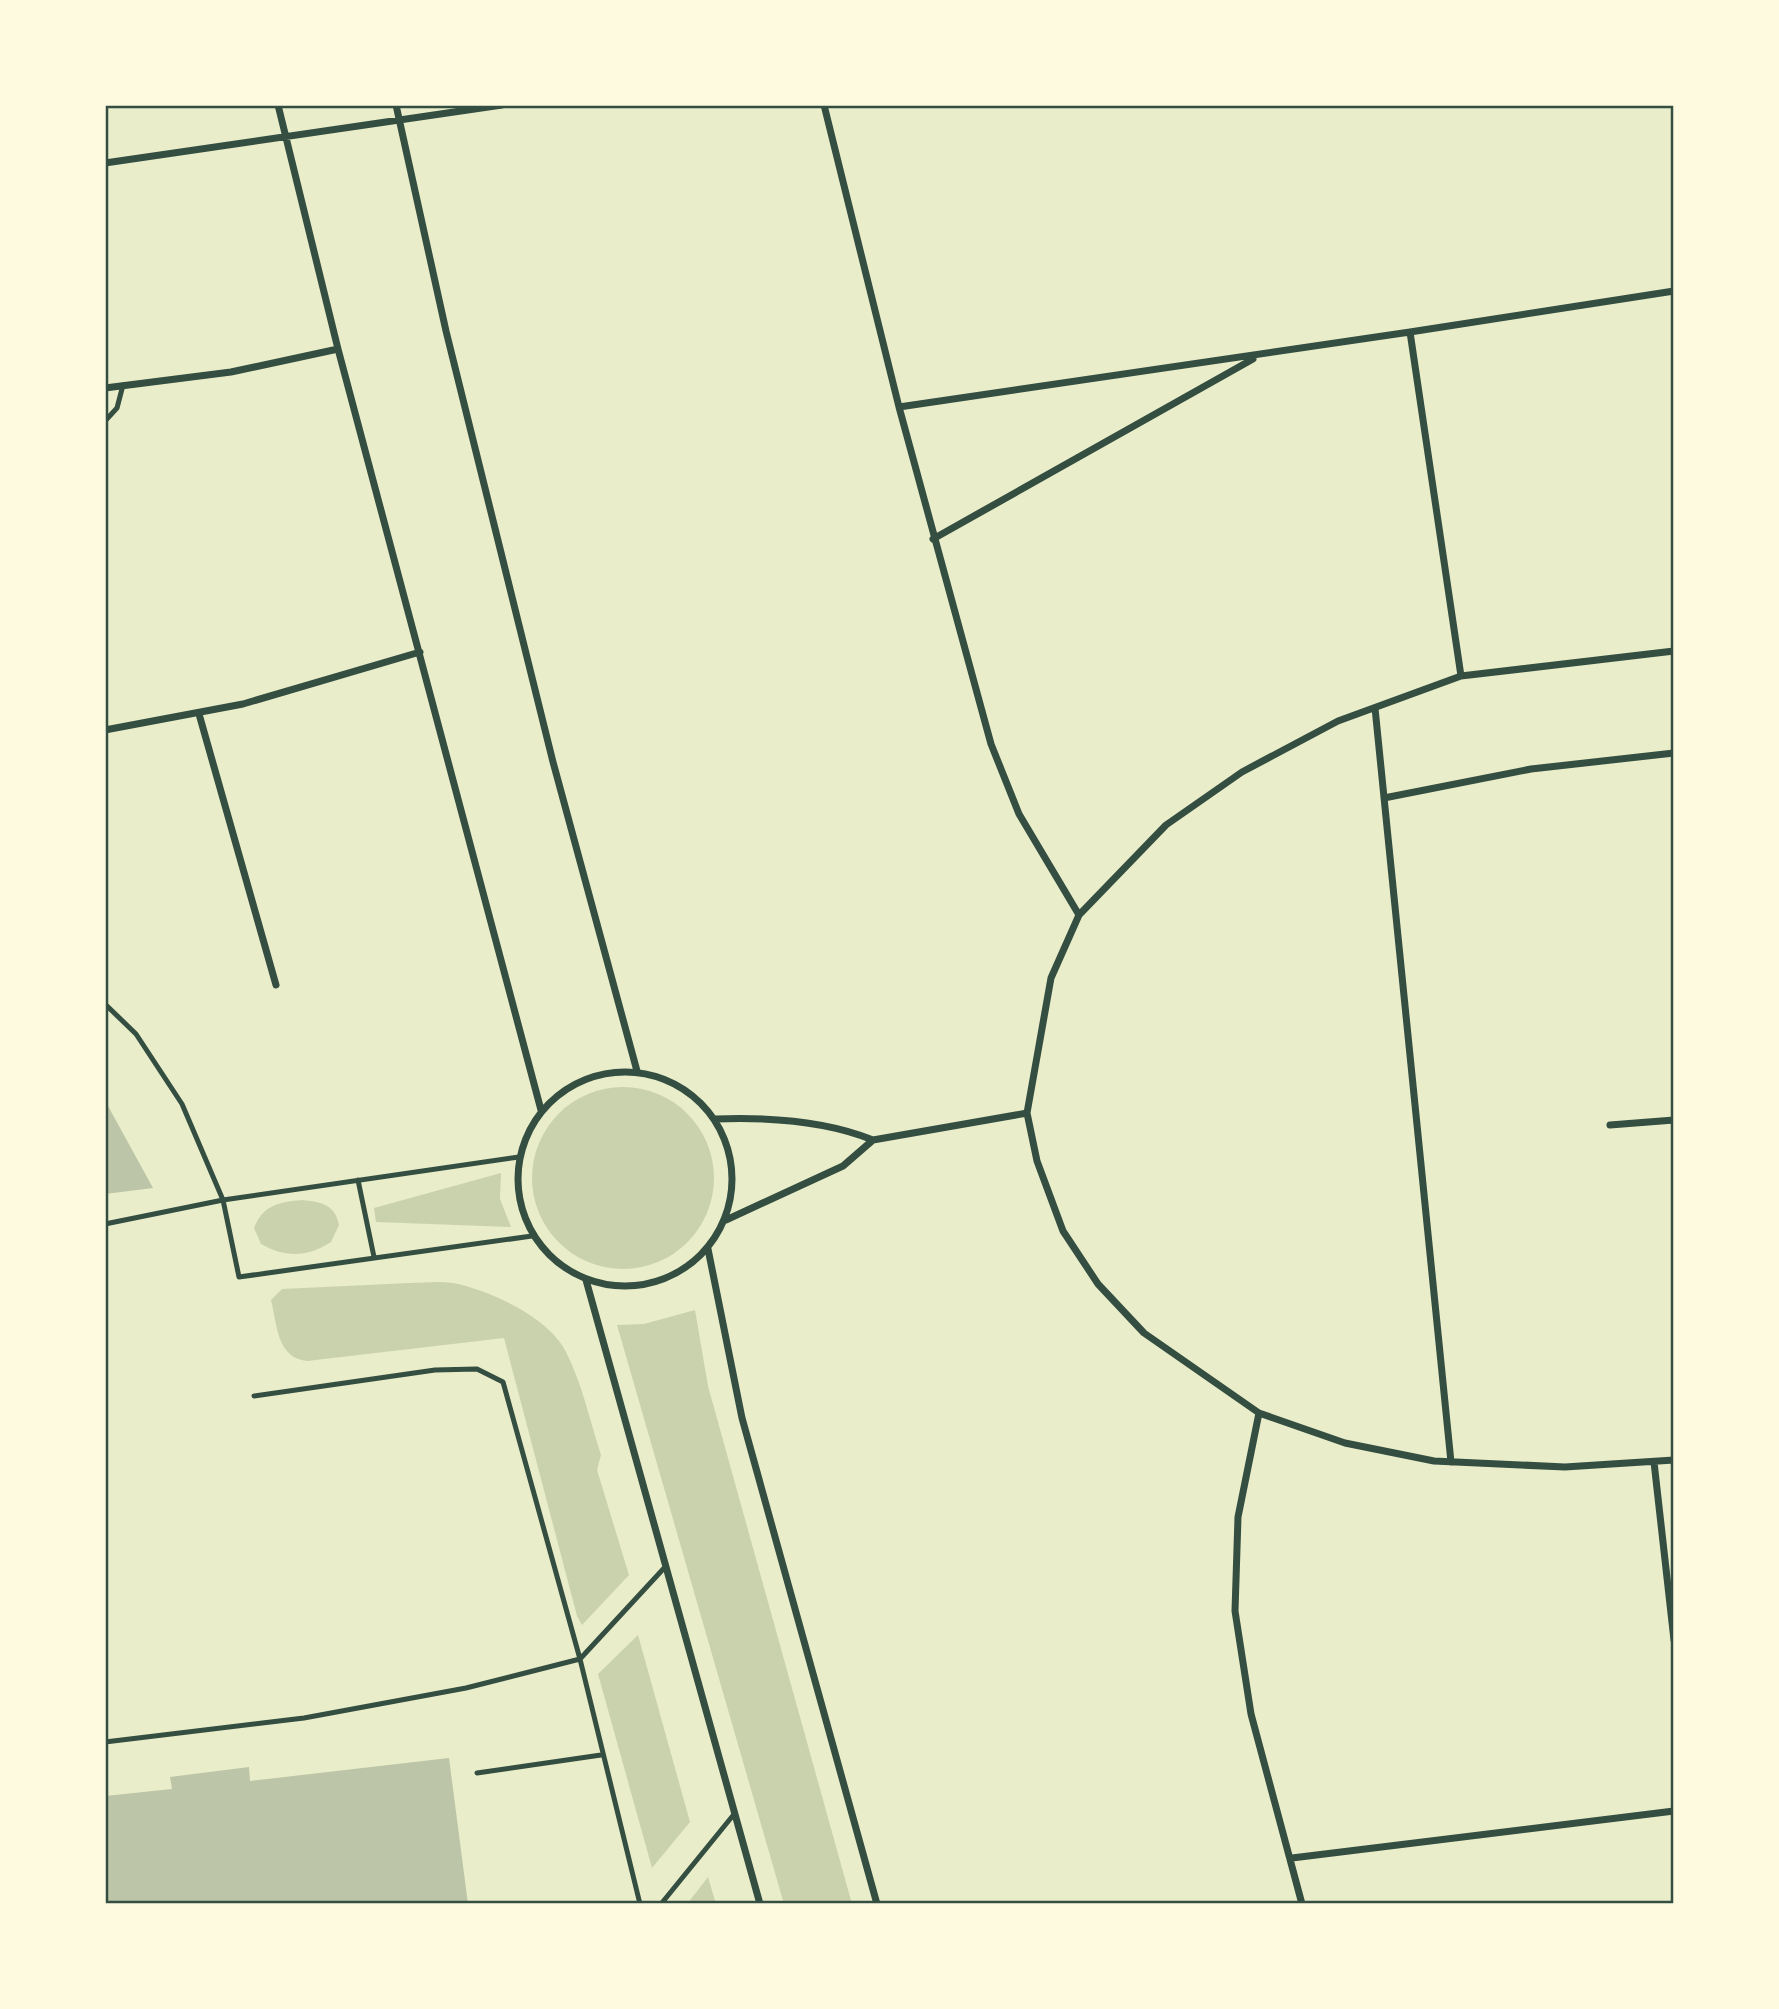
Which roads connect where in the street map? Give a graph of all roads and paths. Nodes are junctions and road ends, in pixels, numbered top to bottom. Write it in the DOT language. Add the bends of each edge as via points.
graph roads {
  1 [pos="278,105"];
  2 [pos="396,105"];
  3 [pos="502,105"];
  4 [pos="824,105"];
  5 [pos="400,120"];
  6 [pos="288,138"];
  7 [pos="105,163"];
  8 [pos="1674,291"];
  9 [pos="1410,332"];
  10 [pos="338,349"];
  11 [pos="1258,356"];
  12 [pos="123,385"];
  13 [pos="105,388"];
  14 [pos="899,407"];
  15 [pos="105,421"];
  16 [pos="933,539"];
  17 [pos="1674,651"];
  18 [pos="420,652"];
  19 [pos="1461,676"];
  20 [pos="1375,708"];
  21 [pos="199,714"];
  22 [pos="105,730"];
  23 [pos="1674,753"];
  24 [pos="1384,799"];
  25 [pos="1079,915"];
  26 [pos="276,985"];
  27 [pos="105,1004"];
  28 [pos="637,1071"];
  29 [pos="541,1110"];
  30 [pos="1027,1114"];
  31 [pos="715,1119"];
  32 [pos="1674,1120"];
  33 [pos="1610,1125"];
  34 [pos="873,1140"];
  35 [pos="519,1157"];
  36 [pos="358,1180"];
  37 [pos="223,1200"];
  38 [pos="726,1220"];
  39 [pos="105,1224"];
  40 [pos="532,1236"];
  41 [pos="708,1249"];
  42 [pos="374,1257"];
  43 [pos="586,1280"];
  44 [pos="254,1396"];
  45 [pos="1259,1413"];
  46 [pos="1674,1460"];
  47 [pos="1451,1462"];
  48 [pos="1654,1462"];
  49 [pos="666,1566"];
  50 [pos="1674,1640"];
  51 [pos="580,1659"];
  52 [pos="105,1742"];
  53 [pos="601,1755"];
  54 [pos="477,1773"];
  55 [pos="1674,1811"];
  56 [pos="735,1813"];
  57 [pos="1292,1858"];
  58 [pos="640,1904"];
  59 [pos="661,1904"];
  60 [pos="760,1904"];
  61 [pos="877,1904"];
  62 [pos="1302,1904"];
  1 -- 6 [label="street"];
  2 -- 5 [label="street"];
  3 -- 5 [label="street"];
  4 -- 14 [label="street"];
  5 -- 6 [label="street"];
  5 -- 28 [label="street" via="446,331 526,654"];
  6 -- 7 [label="street"];
  6 -- 10 [label="street"];
  8 -- 9 [label="street"];
  9 -- 11 [label="street"];
  9 -- 19 [label="street"];
  10 -- 12 [label="street" via="231,372"];
  10 -- 18 [label="street"];
  11 -- 14 [label="street"];
  11 -- 16 [label="street"];
  12 -- 13 [label="street"];
  12 -- 15 [label="lane" via="117,408"];
  14 -- 16 [label="street"];
  16 -- 25 [label="street" via="991,744 1019,814"];
  17 -- 19 [label="street"];
  18 -- 21 [label="street"];
  18 -- 29 [label="street"];
  19 -- 20 [label="street"];
  20 -- 24 [label="street"];
  20 -- 25 [label="street" via="1338,721 1242,772 1166,825"];
  21 -- 22 [label="street"];
  21 -- 26 [label="street"];
  23 -- 24 [label="street" via="1531,769"];
  24 -- 47 [label="street"];
  25 -- 30 [label="street" via="1051,978"];
  27 -- 37 [label="lane" via="136,1034 182,1104"];
  28 -- 29 [label="street" via="602,1073 568,1086"];
  28 -- 31 [label="street" via="682,1087"];
  29 -- 35 [label="street"];
  30 -- 34 [label="street"];
  30 -- 45 [label="street" via="1037,1161 1063,1231 1098,1284 1144,1333"];
  31 -- 34 [label="street" via="796,1122 849,1130"];
  31 -- 38 [label="street" via="730,1151 734,1185"];
  32 -- 33 [label="street"];
  34 -- 38 [label="street" via="843,1166"];
  35 -- 36 [label="lane"];
  35 -- 40 [label="street" via="518,1197"];
  36 -- 37 [label="lane"];
  36 -- 42 [label="lane"];
  37 -- 39 [label="lane"];
  37 -- 42 [label="lane" via="239,1277"];
  38 -- 41 [label="street"];
  40 -- 42 [label="lane"];
  40 -- 43 [label="street" via="556,1262"];
  41 -- 43 [label="street" via="673,1277 630,1287"];
  41 -- 61 [label="street" via="742,1418"];
  43 -- 49 [label="street"];
  44 -- 51 [label="lane" via="435,1370 477,1369 503,1382"];
  45 -- 47 [label="street" via="1345,1443"];
  45 -- 57 [label="street" via="1238,1517 1235,1611 1251,1714"];
  46 -- 48 [label="street"];
  47 -- 48 [label="street" via="1565,1468"];
  48 -- 50 [label="street"];
  49 -- 51 [label="lane"];
  49 -- 56 [label="street"];
  51 -- 52 [label="lane" via="467,1688 304,1718"];
  51 -- 53 [label="lane"];
  53 -- 54 [label="lane"];
  53 -- 58 [label="lane"];
  55 -- 57 [label="street"];
  56 -- 59 [label="lane"];
  56 -- 60 [label="street"];
  57 -- 62 [label="street"];
}
